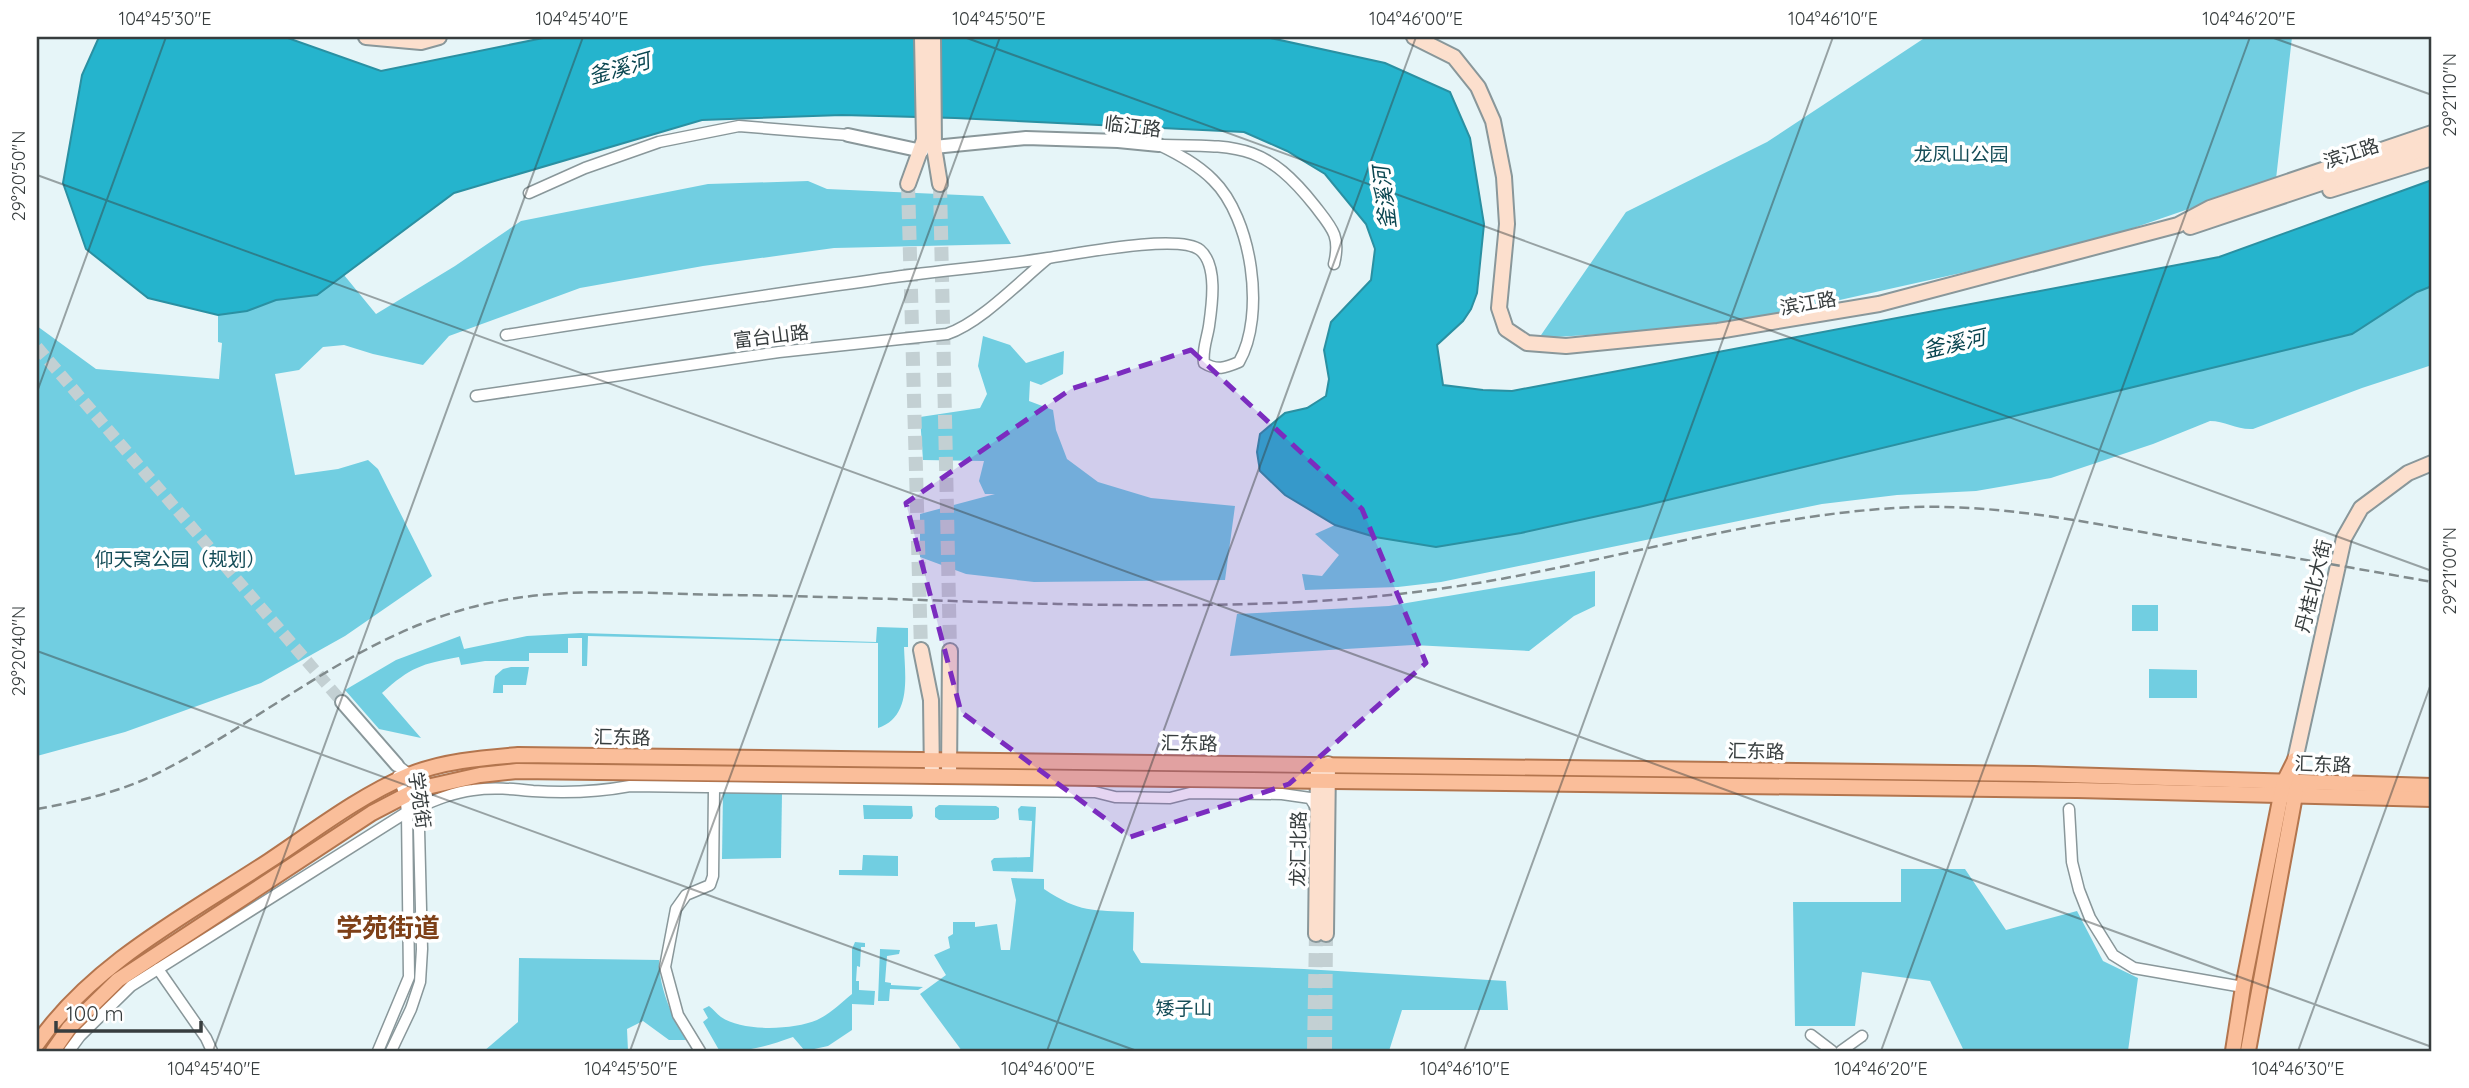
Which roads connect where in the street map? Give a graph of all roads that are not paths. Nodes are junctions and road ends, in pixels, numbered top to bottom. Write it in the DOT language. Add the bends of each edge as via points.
graph roads {
  1 [pos="366,37"];
  2 [pos="439,37"];
  3 [pos="922,37"];
  4 [pos="933,37"];
  5 [pos="1414,37"];
  6 [pos="1432,41"];
  7 [pos="2432,133"];
  8 [pos="848,135"];
  9 [pos="928,145"];
  10 [pos="1159,145"];
  11 [pos="2414,146"];
  12 [pos="2432,146"];
  13 [pos="2432,158"];
  14 [pos="908,184"];
  15 [pos="940,184"];
  16 [pos="529,193"];
  17 [pos="2180,232"];
  18 [pos="1047,259"];
  19 [pos="1334,264"];
  20 [pos="506,335"];
  21 [pos="475,396"];
  22 [pos="2432,463"];
  23 [pos="342,702"];
  24 [pos="949,759"];
  25 [pos="931,760"];
  26 [pos="1323,764"];
  27 [pos="397,765"];
  28 [pos="932,776"];
  29 [pos="949,776"];
  30 [pos="404,778"];
  31 [pos="1323,780"];
  32 [pos="2432,786"];
  33 [pos="714,789"];
  34 [pos="2289,789"];
  35 [pos="411,792"];
  36 [pos="2432,799"];
  37 [pos="419,807"];
  38 [pos="1317,809"];
  39 [pos="2069,809"];
  40 [pos="407,812"];
  41 [pos="158,969"];
  42 [pos="2243,987"];
  43 [pos="1811,1035"];
  44 [pos="1862,1035"];
  45 [pos="37,1044"];
  46 [pos="53,1051"];
  47 [pos="69,1051"];
  48 [pos="212,1051"];
  49 [pos="378,1051"];
  50 [pos="391,1051"];
  51 [pos="700,1051"];
  52 [pos="1832,1051"];
  53 [pos="1841,1051"];
  54 [pos="2234,1051"];
  55 [pos="2248,1051"];
  1 -- 2 [label="main road" via="421,42"];
  3 -- 9 [label="main road"];
  4 -- 9 [label="main road"];
  5 -- 6 [label="main road, 滨江路"];
  6 -- 11 [label="main road, 滨江路" via="1454,57 1478,87 1493,121 1507,224 1499,307 1506,329 1527,343 1566,346 1718,331 1879,304 2178,225 2210,208"];
  6 -- 17 [label="main road, 滨江路" via="1471,90 1486,125 1499,224 1492,308 1501,334 1524,351 1564,354 1718,338 1882,310"];
  7 -- 11 [label="main road"];
  8 -- 9 [label="street, 临江路"];
  8 -- 16 [label="street, 临江路" via="739,126 659,142"];
  9 -- 10 [label="street, 临江路" via="1026,138"];
  9 -- 14 [label="main road"];
  9 -- 15 [label="main road"];
  10 -- 18 [label="street, 临江路" via="1214,181 1237,219 1253,288 1250,337 1239,362 1213,369 1204,363 1212,293 1210,264 1199,249 1184,244 1130,246"];
  10 -- 19 [label="street" via="1231,147 1270,160 1333,230 1338,250"];
  11 -- 12 [label="main road"];
  11 -- 17 [label="main road, 滨江路"];
  13 -- 17 [label="main road" via="2204,229"];
  18 -- 20 [label="street" via="876,279"];
  18 -- 21 [label="street, 富台山路" via="975,319 947,334 779,352"];
  22 -- 34 [label="main road, 丹桂北大街" via="2408,473 2361,508 2344,538"];
  23 -- 27 [label="street"];
  24 -- 25 [label="main road, 汇东路"];
  24 -- 25 [label="main road" via="950,654 938,665 921,654 931,700"];
  24 -- 26 [label="main road, 汇东路"];
  24 -- 29 [label="main road"];
  25 -- 28 [label="main road"];
  25 -- 30 [label="main road, 汇东路" via="518,755 478,759"];
  26 -- 31 [label="main road, 龙汇北路"];
  26 -- 34 [label="main road, 汇东路" via="2034,774"];
  27 -- 30 [label="street, 学苑街"];
  28 -- 29 [label="main road, 汇东路"];
  28 -- 35 [label="main road, 汇东路" via="517,771"];
  29 -- 31 [label="main road, 汇东路"];
  30 -- 35 [label="street, 学苑街"];
  30 -- 45 [label="main road, 汇东路" via="366,797 133,950 91,982"];
  31 -- 34 [label="main road, 汇东路"];
  31 -- 38 [label="main road, 龙汇北路"];
  31 -- 38 [label="main road, 龙汇北路" via="1321,934"];
  32 -- 34 [label="main road, 汇东路"];
  33 -- 37 [label="street" via="473,790"];
  33 -- 38 [label="street" via="1095,792 1170,798 1190,793 1282,794 1310,798"];
  33 -- 51 [label="street" via="713,876 710,885 686,895 676,909 665,967 678,1015"];
  34 -- 36 [label="main road, 汇东路"];
  34 -- 42 [label="main road, 丹桂北大街"];
  34 -- 55 [label="main road, 丹桂北大街"];
  35 -- 37 [label="street, 学苑街"];
  35 -- 40 [label="street, 学苑街"];
  35 -- 46 [label="main road, 汇东路" via="118,980 69,1028"];
  37 -- 40 [label="street"];
  37 -- 50 [label="street, 学苑街" via="421,982"];
  39 -- 42 [label="street" via="2072,862 2079,890 2113,955 2134,968"];
  40 -- 41 [label="street"];
  40 -- 49 [label="street, 学苑街" via="409,978"];
  41 -- 47 [label="street" via="131,986"];
  41 -- 48 [label="street"];
  42 -- 54 [label="main road, 丹桂北大街"];
  43 -- 52 [label="street"];
  44 -- 53 [label="street"];
}
